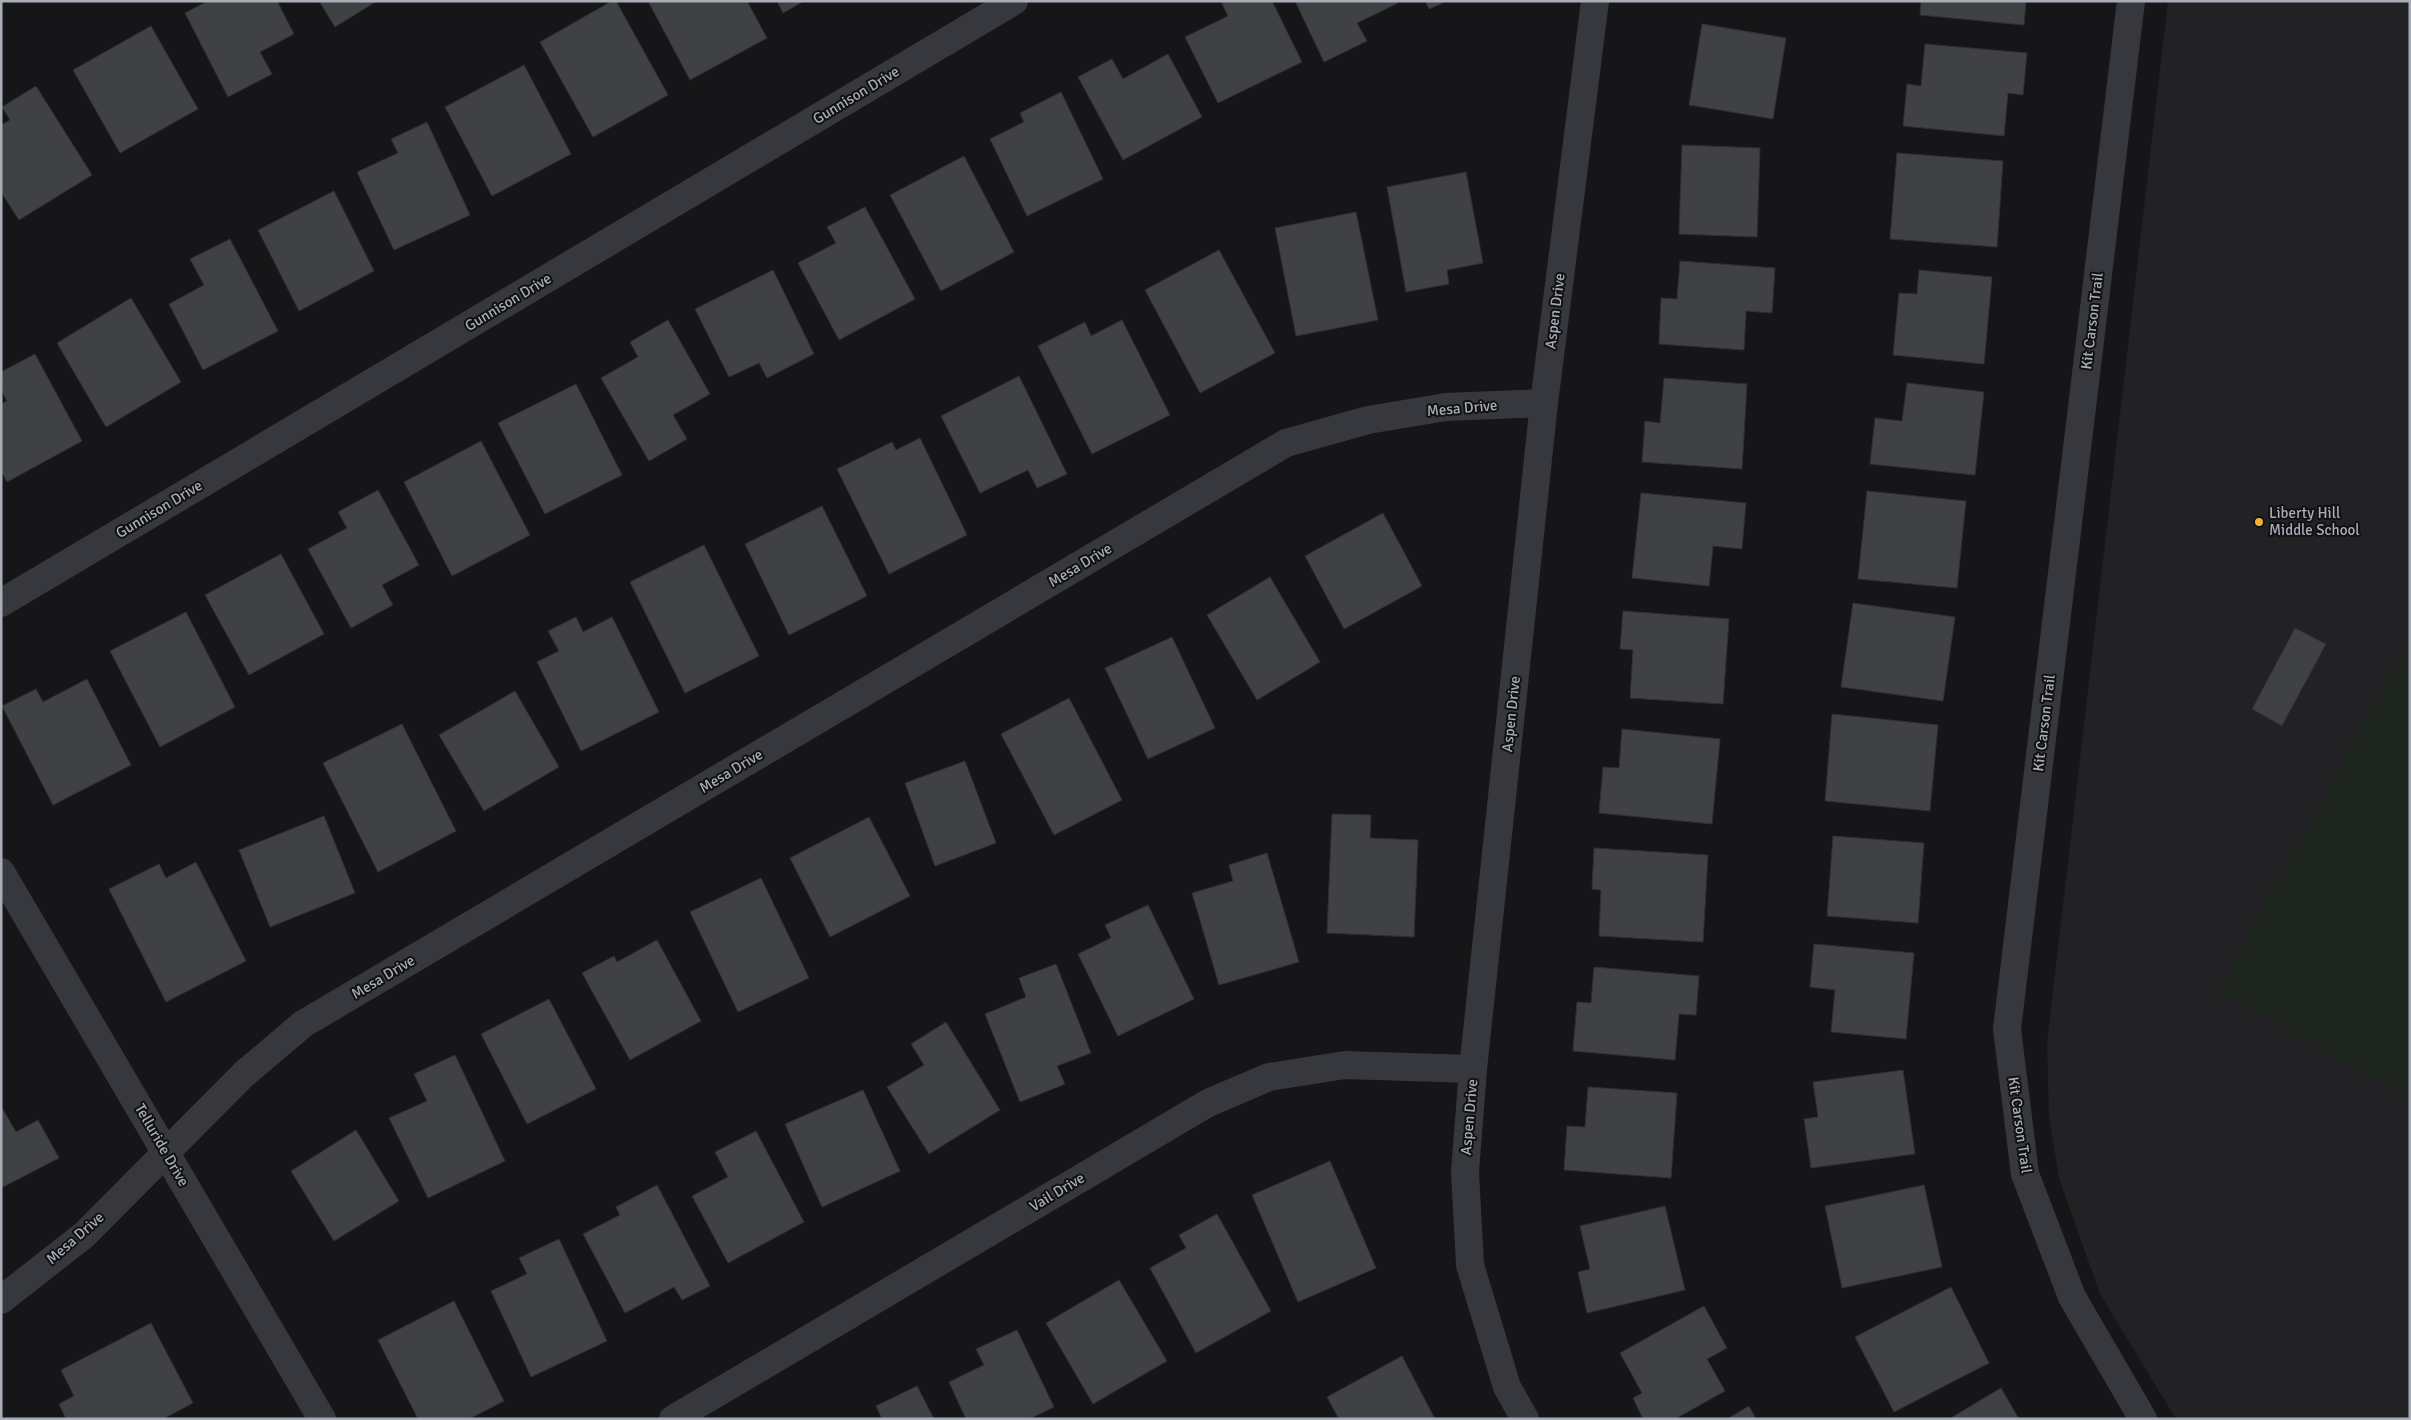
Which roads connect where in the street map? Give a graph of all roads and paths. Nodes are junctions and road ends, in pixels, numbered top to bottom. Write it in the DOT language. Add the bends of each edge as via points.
graph roads {
  1 [pos="1014,1"];
  2 [pos="1595,1"];
  3 [pos="2130,1"];
  4 [pos="1544,403"];
  5 [pos="1,602"];
  6 [pos="1,872"];
  7 [pos="1473,1069"];
  8 [pos="165,1151"];
  9 [pos="1,1300"];
  10 [pos="322,1419"];
  11 [pos="673,1419"];
  12 [pos="1525,1419"];
  13 [pos="2143,1419"];
  1 -- 5 [label="street, Gunnison Drive"];
  2 -- 4 [label="street, Aspen Drive"];
  3 -- 13 [label="street, Kit Carson Trail" via="2007,1030 2025,1174 2072,1297"];
  4 -- 7 [label="street, Aspen Drive"];
  4 -- 8 [label="street, Mesa Drive" via="1446,407 1368,420 1286,443 303,1024 244,1074"];
  6 -- 8 [label="street, Telluride Drive"];
  7 -- 11 [label="street, Vail Drive" via="1345,1065 1270,1077 1208,1103"];
  7 -- 12 [label="street, Aspen Drive" via="1465,1172 1470,1265 1506,1387"];
  8 -- 9 [label="street, Mesa Drive" via="84,1234"];
  8 -- 10 [label="street, Telluride Drive"];
}
